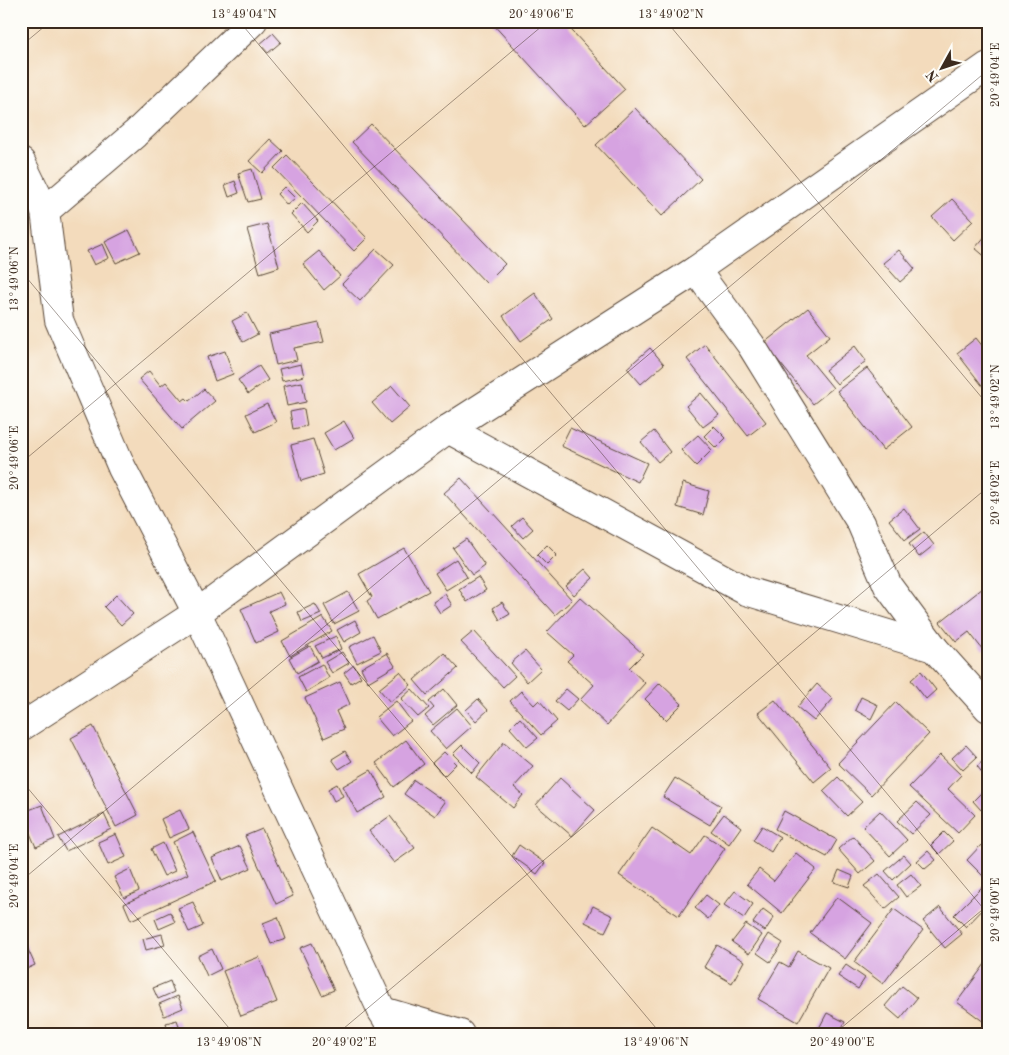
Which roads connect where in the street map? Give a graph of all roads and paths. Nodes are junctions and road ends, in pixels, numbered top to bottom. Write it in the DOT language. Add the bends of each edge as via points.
graph roads {
  1 [pos="253,21"];
  2 [pos="988,66"];
  3 [pos="21,162"];
  4 [pos="45,211"];
  5 [pos="696,270"];
  6 [pos="448,429"];
  7 [pos="197,613"];
  8 [pos="934,648"];
  9 [pos="988,708"];
  10 [pos="21,728"];
  11 [pos="382,1011"];
  12 [pos="396,1034"];
  13 [pos="460,1034"];
  1 -- 4 [label="street" via="135,134"];
  2 -- 5 [label="street"];
  3 -- 4 [label="street"];
  4 -- 7 [label="street" via="59,320 122,468"];
  5 -- 6 [label="street"];
  5 -- 8 [label="street" via="751,345 861,524 888,586"];
  6 -- 7 [label="street"];
  6 -- 8 [label="street" via="746,591"];
  7 -- 10 [label="street"];
  7 -- 11 [label="street"];
  8 -- 9 [label="street"];
  11 -- 12 [label="street"];
  11 -- 13 [label="street"];
}
